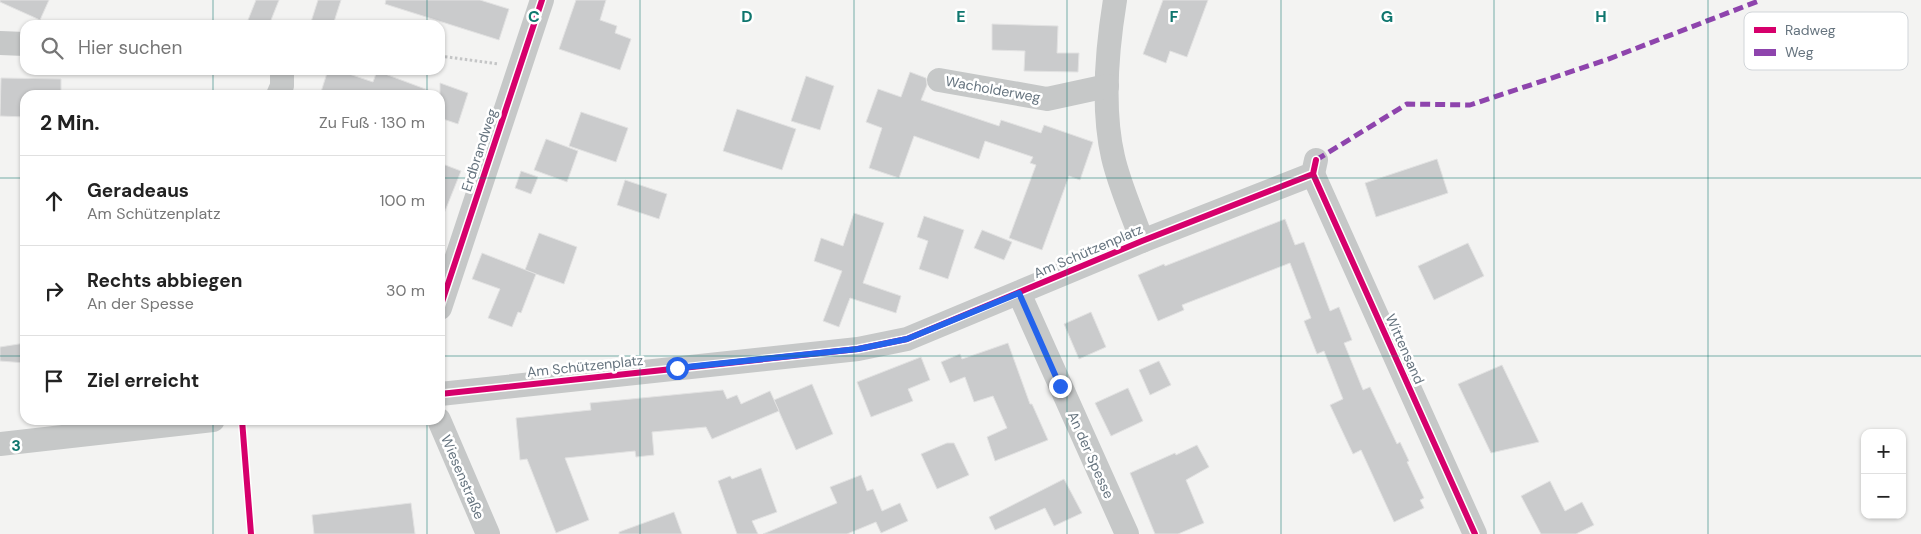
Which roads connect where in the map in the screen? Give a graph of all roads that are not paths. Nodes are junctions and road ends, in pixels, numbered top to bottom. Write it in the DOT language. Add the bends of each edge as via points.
graph roads {
  1 [pos="542,0"];
  2 [pos="1115,0"];
  3 [pos="0,43"];
  4 [pos="20,44"];
  5 [pos="282,75"];
  6 [pos="939,80"];
  7 [pos="1107,86"];
  8 [pos="280,90"];
  9 [pos="1315,167"];
  10 [pos="1142,241"];
  11 [pos="445,293"];
  12 [pos="1019,293"];
  13 [pos="445,393"];
  14 [pos="154,425"];
  15 [pos="441,425"];
  16 [pos="0,444"];
  17 [pos="488,534"];
  18 [pos="1127,534"];
  19 [pos="1475,534"];
  1 -- 11 [label="street, Erdbrandweg"];
  2 -- 7 [label="street"];
  3 -- 4 [label="street"];
  5 -- 8 [label="street"];
  6 -- 7 [label="street, Wacholderweg" via="1047,99"];
  7 -- 10 [label="street" via="1113,157"];
  9 -- 10 [label="street, Am Schützenplatz"];
  9 -- 19 [label="street, Wittensand"];
  10 -- 12 [label="street, Am Schützenplatz"];
  12 -- 13 [label="street, Am Schützenplatz" via="907,339 858,349"];
  12 -- 18 [label="street, An der Spesse"];
  14 -- 16 [label="street"];
  15 -- 17 [label="street, Wiesenstraße"];
}
